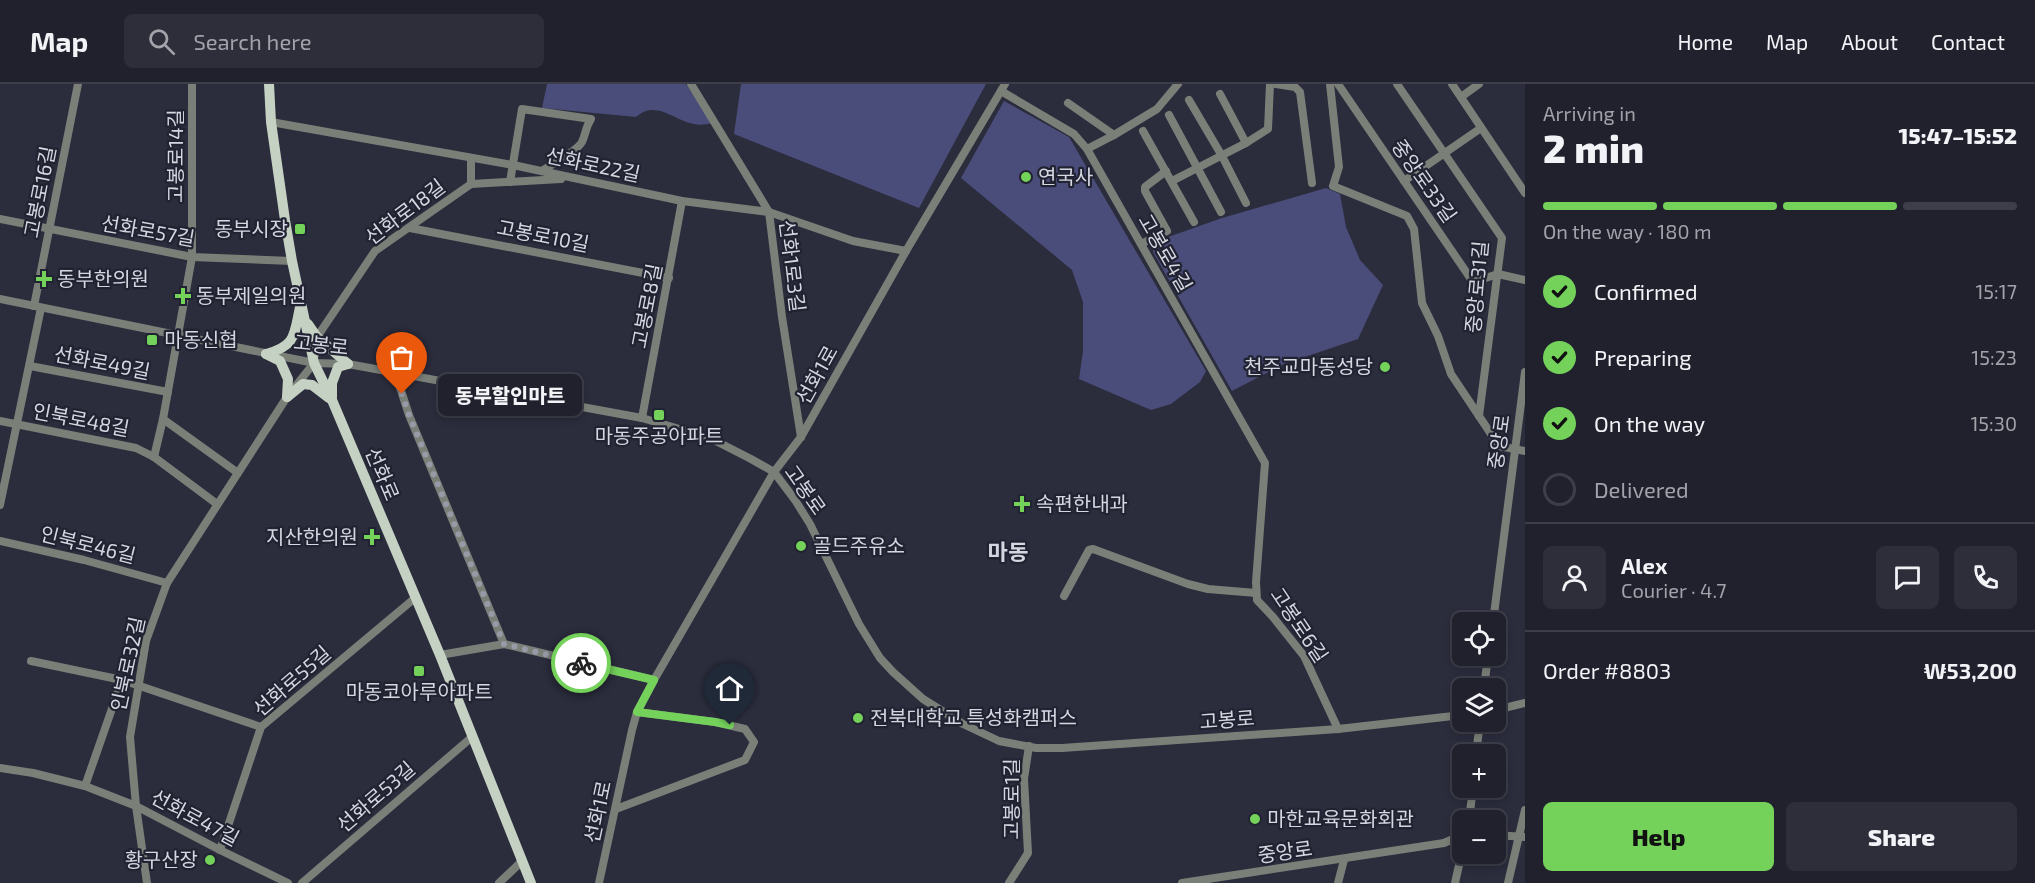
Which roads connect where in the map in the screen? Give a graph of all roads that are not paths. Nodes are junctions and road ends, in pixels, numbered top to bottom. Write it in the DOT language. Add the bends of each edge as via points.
graph roads {
  1 [pos="78,84"];
  2 [pos="192,84"];
  3 [pos="269,84"];
  4 [pos="691,84"];
  5 [pos="1178,84"];
  6 [pos="1270,84"];
  7 [pos="1276,84"];
  8 [pos="1330,84"];
  9 [pos="1338,84"];
  10 [pos="1397,84"];
  11 [pos="1452,84"];
  12 [pos="1479,84"];
  13 [pos="1003,88"];
  14 [pos="1220,94"];
  15 [pos="1461,97"];
  16 [pos="1189,100"];
  17 [pos="1068,103"];
  18 [pos="1168,116"];
  19 [pos="271,122"];
  20 [pos="1481,128"];
  21 [pos="1143,130"];
  22 [pos="1114,135"];
  23 [pos="1246,143"];
  24 [pos="1087,149"];
  25 [pos="1444,153"];
  26 [pos="1222,156"];
  27 [pos="471,159"];
  28 [pos="513,165"];
  29 [pos="1198,168"];
  30 [pos="542,171"];
  31 [pos="1167,171"];
  32 [pos="570,178"];
  33 [pos="1172,181"];
  34 [pos="1404,181"];
  35 [pos="510,182"];
  36 [pos="1312,183"];
  37 [pos="471,184"];
  38 [pos="1525,193"];
  39 [pos="682,201"];
  40 [pos="1246,203"];
  41 [pos="1221,212"];
  42 [pos="769,213"];
  43 [pos="0,219"];
  44 [pos="1194,222"];
  45 [pos="410,228"];
  46 [pos="50,229"];
  47 [pos="1141,244"];
  48 [pos="906,250"];
  49 [pos="192,257"];
  50 [pos="292,261"];
  51 [pos="1498,274"];
  52 [pos="669,278"];
  53 [pos="1525,280"];
  54 [pos="0,299"];
  55 [pos="301,301"];
  56 [pos="37,307"];
  57 [pos="178,335"];
  58 [pos="316,337"];
  59 [pos="266,354"];
  60 [pos="314,363"];
  61 [pos="348,364"];
  62 [pos="30,366"];
  63 [pos="395,372"];
  64 [pos="1525,372"];
  65 [pos="168,392"];
  66 [pos="286,397"];
  67 [pos="332,400"];
  68 [pos="1479,416"];
  69 [pos="642,418"];
  70 [pos="163,419"];
  71 [pos="0,421"];
  72 [pos="17,424"];
  73 [pos="801,437"];
  74 [pos="1514,450"];
  75 [pos="1525,451"];
  76 [pos="154,457"];
  77 [pos="1265,463"];
  78 [pos="774,472"];
  79 [pos="238,473"];
  80 [pos="217,504"];
  81 [pos="0,505"];
  82 [pos="0,541"];
  83 [pos="167,583"];
  84 [pos="1256,593"];
  85 [pos="1064,596"];
  86 [pos="415,598"];
  87 [pos="1494,612"];
  88 [pos="504,644"];
  89 [pos="440,655"];
  90 [pos="31,661"];
  91 [pos="122,680"];
  92 [pos="654,680"];
  93 [pos="137,684"];
  94 [pos="1525,703"];
  95 [pos="1506,708"];
  96 [pos="637,712"];
  97 [pos="1452,717"];
  98 [pos="261,728"];
  99 [pos="1338,729"];
  100 [pos="472,737"];
  101 [pos="1029,746"];
  102 [pos="0,768"];
  103 [pos="85,786"];
  104 [pos="136,806"];
  105 [pos="616,809"];
  106 [pos="1525,810"];
  107 [pos="1506,836"];
  108 [pos="1522,837"];
  109 [pos="1452,839"];
  110 [pos="220,850"];
  111 [pos="1344,860"];
  112 [pos="521,862"];
  113 [pos="1459,864"];
  114 [pos="1237,879"];
  115 [pos="147,883"];
  116 [pos="288,883"];
  117 [pos="302,883"];
  118 [pos="499,883"];
  119 [pos="531,883"];
  120 [pos="599,883"];
  121 [pos="1009,883"];
  122 [pos="1182,883"];
  123 [pos="1338,883"];
  124 [pos="1455,883"];
  125 [pos="1508,883"];
  1 -- 46 [label="street, 고봉로16길"];
  2 -- 49 [label="street, 고봉로14길"];
  3 -- 19 [label="main road, 선화로"];
  4 -- 42 [label="street, 선화1로3길"];
  5 -- 22 [label="street" via="1157,108"];
  6 -- 23 [label="street" via="1269,126"];
  7 -- 36 [label="street" via="1295,87 1300,92"];
  8 -- 68 [label="street" via="1339,167 1333,186 1407,216 1414,229 1422,303 1451,374"];
  9 -- 34 [label="street, 중앙로33길"];
  10 -- 25 [label="street, 중앙로31길"];
  11 -- 15 [label="street"];
  12 -- 15 [label="street"];
  13 -- 24 [label="street, 고봉로4길" via="1074,134"];
  13 -- 48 [label="street, 선화1로"];
  14 -- 23 [label="street"];
  15 -- 20 [label="street"];
  16 -- 26 [label="street"];
  17 -- 22 [label="street"];
  18 -- 29 [label="street"];
  19 -- 27 [label="street, 선화로22길"];
  19 -- 50 [label="main road, 선화로"];
  20 -- 25 [label="street"];
  20 -- 38 [label="street"];
  21 -- 31 [label="street"];
  22 -- 24 [label="street"];
  23 -- 26 [label="street"];
  24 -- 47 [label="street, 고봉로4길"];
  25 -- 34 [label="street"];
  25 -- 51 [label="street, 중앙로31길" via="1502,238"];
  26 -- 29 [label="street"];
  26 -- 40 [label="street"];
  27 -- 28 [label="street, 선화로22길"];
  27 -- 37 [label="street, 선화로18길"];
  28 -- 30 [label="street, 선화로22길"];
  28 -- 30 [label="street" via="522,110 591,119 582,142"];
  28 -- 35 [label="street"];
  29 -- 33 [label="street"];
  29 -- 41 [label="street"];
  30 -- 32 [label="street, 선화로22길"];
  31 -- 33 [label="street"];
  31 -- 47 [label="street" via="1144,187 1167,231"];
  32 -- 35 [label="street, 선화로18길"];
  32 -- 39 [label="street, 선화로22길"];
  33 -- 44 [label="street"];
  34 -- 51 [label="street, 중앙로33길" via="1473,282"];
  35 -- 37 [label="street, 선화로18길"];
  37 -- 45 [label="street, 선화로18길"];
  39 -- 42 [label="street, 선화로22길"];
  39 -- 52 [label="street, 고봉로8길"];
  42 -- 48 [label="street, 선화로22길" via="853,241"];
  42 -- 73 [label="street, 선화1로3길"];
  43 -- 46 [label="street, 선화로57길"];
  45 -- 52 [label="street, 고봉로10길"];
  45 -- 58 [label="street, 선화로18길" via="375,251"];
  46 -- 49 [label="street, 선화로57길"];
  46 -- 56 [label="street, 고봉로16길"];
  47 -- 77 [label="street, 고봉로4길"];
  48 -- 73 [label="street, 선화1로"];
  49 -- 50 [label="street, 선화로57길"];
  49 -- 57 [label="street, 고봉로14길"];
  50 -- 55 [label="main road, 선화로"];
  51 -- 53 [label="street, 중앙로33길"];
  51 -- 68 [label="street, 중앙로31길"];
  52 -- 69 [label="street, 고봉로8길"];
  54 -- 56 [label="street, 고봉로"];
  55 -- 58 [label="main road"];
  55 -- 59 [label="main road" via="290,342 281,350"];
  55 -- 60 [label="main road, 선화로"];
  56 -- 57 [label="street, 고봉로"];
  56 -- 62 [label="street, 선화로49길"];
  57 -- 59 [label="street, 고봉로"];
  57 -- 65 [label="street"];
  58 -- 60 [label="street"];
  58 -- 61 [label="main road"];
  59 -- 60 [label="street, 고봉로"];
  59 -- 66 [label="main road" via="280,361 288,379"];
  60 -- 61 [label="street, 고봉로"];
  60 -- 66 [label="street, 인북로32길"];
  60 -- 67 [label="main road, 선화로"];
  61 -- 63 [label="street, 고봉로"];
  61 -- 67 [label="main road" via="338,367 335,373"];
  62 -- 65 [label="street, 선화로49길"];
  62 -- 72 [label="street, 선화로49길"];
  63 -- 69 [label="street, 고봉로"];
  63 -- 88 [label="street"];
  64 -- 74 [label="street, 중앙로"];
  65 -- 70 [label="street"];
  66 -- 67 [label="main road" via="303,384 312,385"];
  66 -- 79 [label="street, 인북로32길"];
  67 -- 86 [label="main road, 선화로"];
  68 -- 74 [label="street" via="1499,446"];
  69 -- 78 [label="street, 고봉로" via="710,438"];
  70 -- 76 [label="street"];
  70 -- 79 [label="street"];
  71 -- 72 [label="street, 인북로48길"];
  72 -- 76 [label="street, 인북로48길" via="136,448"];
  72 -- 81 [label="street, 선화로49길"];
  73 -- 78 [label="street, 선화1로"];
  74 -- 75 [label="street"];
  74 -- 87 [label="street, 중앙로"];
  76 -- 80 [label="street, 인북로48길"];
  77 -- 84 [label="street, 고봉로6길"];
  78 -- 92 [label="street, 선화1로"];
  78 -- 101 [label="street, 고봉로" via="810,524 859,624 893,672 923,699 963,724 999,741"];
  79 -- 80 [label="street, 인북로32길"];
  80 -- 83 [label="street, 인북로32길"];
  82 -- 83 [label="street, 인북로46길"];
  83 -- 93 [label="street, 인북로32길" via="146,641"];
  84 -- 85 [label="street" via="1208,590 1093,549"];
  84 -- 99 [label="street, 고봉로6길" via="1257,600 1304,656"];
  86 -- 89 [label="main road, 선화로"];
  86 -- 98 [label="street, 선화로55길"];
  88 -- 89 [label="street"];
  88 -- 92 [label="street"];
  89 -- 100 [label="main road, 선화로"];
  90 -- 91 [label="street"];
  91 -- 93 [label="street"];
  91 -- 103 [label="street"];
  92 -- 96 [label="street, 선화1로"];
  93 -- 98 [label="street"];
  93 -- 104 [label="street, 인북로32길" via="130,736"];
  94 -- 95 [label="street"];
  96 -- 105 [label="street, 선화1로"];
  96 -- 105 [label="street" via="746,729 754,742 745,760"];
  97 -- 99 [label="street, 고봉로"];
  98 -- 110 [label="street, 선화로55길"];
  99 -- 101 [label="street, 고봉로"];
  100 -- 112 [label="main road, 선화로"];
  100 -- 117 [label="street, 선화로53길"];
  101 -- 121 [label="street, 고봉로1길" via="1024,779 1028,853"];
  102 -- 103 [label="street, 선화로47길"];
  103 -- 104 [label="street, 선화로47길"];
  104 -- 110 [label="street, 선화로47길"];
  104 -- 115 [label="street, 인북로32길"];
  105 -- 120 [label="street, 선화1로"];
  106 -- 108 [label="street"];
  107 -- 108 [label="street"];
  108 -- 125 [label="street"];
  109 -- 111 [label="street, 중앙로"];
  110 -- 116 [label="street, 선화로47길"];
  111 -- 114 [label="street, 중앙로"];
  111 -- 123 [label="street"];
  112 -- 118 [label="street"];
  112 -- 119 [label="main road, 선화로"];
  113 -- 124 [label="street"];
  114 -- 122 [label="street, 중앙로"];
}
